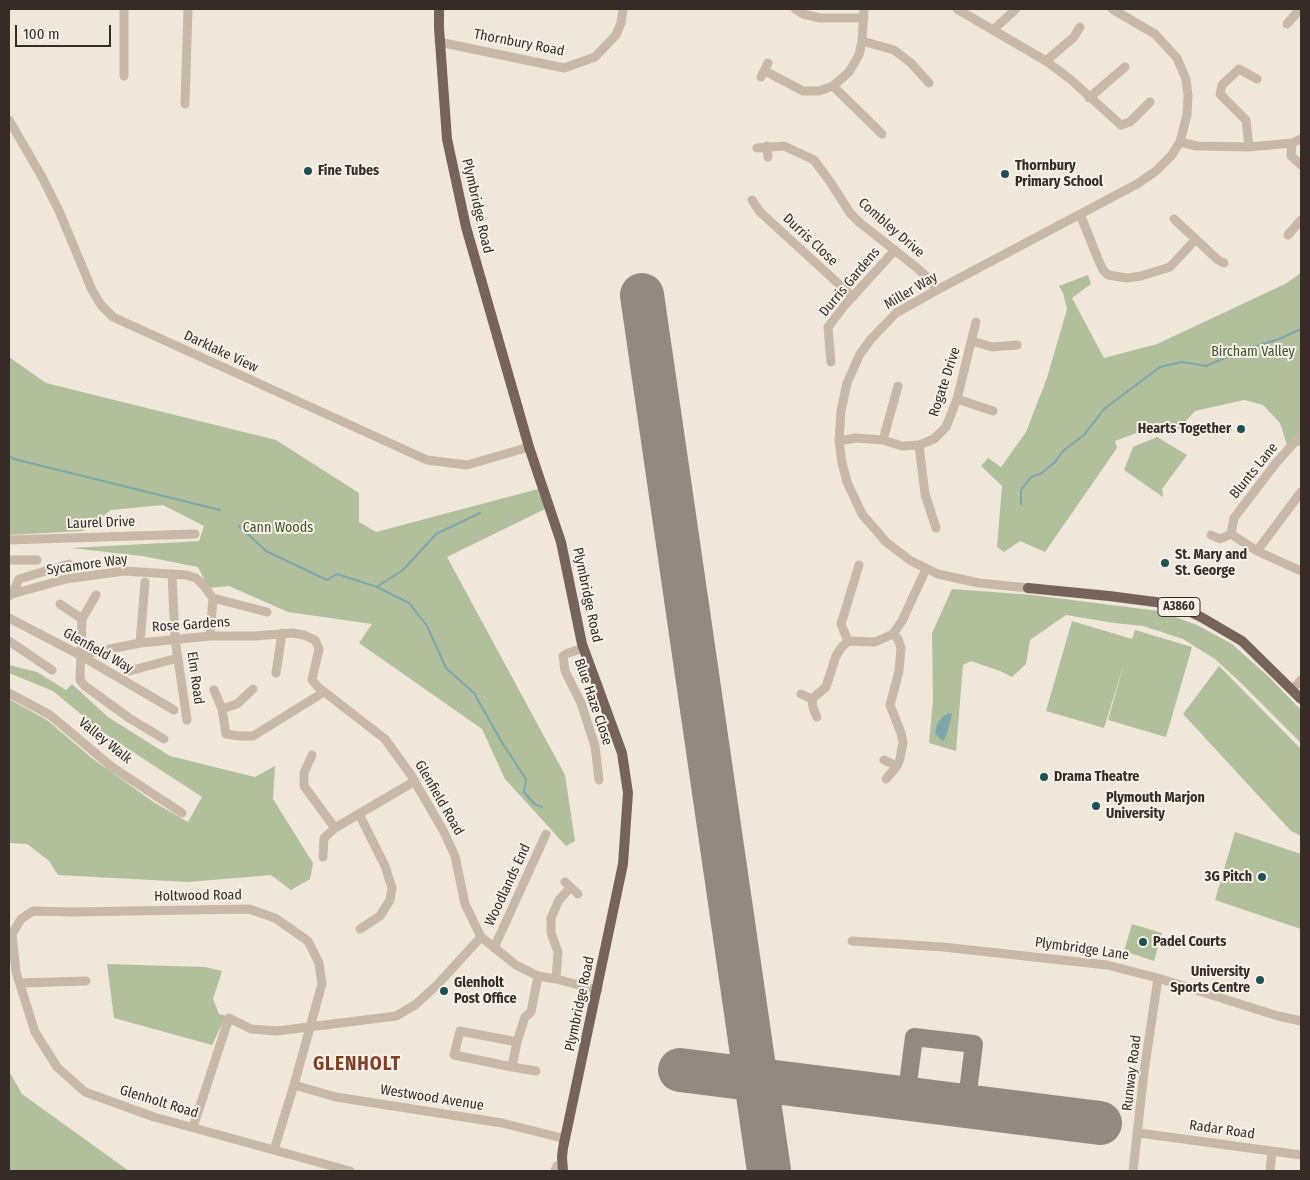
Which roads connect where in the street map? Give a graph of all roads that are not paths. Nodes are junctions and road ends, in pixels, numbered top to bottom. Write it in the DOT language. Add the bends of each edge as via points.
graph roads {
  1 [pos="124,9"];
  2 [pos="188,9"];
  3 [pos="440,9"];
  4 [pos="623,9"];
  5 [pos="795,9"];
  6 [pos="957,9"];
  7 [pos="1016,9"];
  8 [pos="1112,9"];
  9 [pos="1300,9"];
  10 [pos="864,13"];
  11 [pos="1287,24"];
  12 [pos="1080,27"];
  13 [pos="994,29"];
  14 [pos="862,41"];
  15 [pos="440,42"];
  16 [pos="1046,60"];
  17 [pos="1125,67"];
  18 [pos="765,70"];
  19 [pos="124,76"];
  20 [pos="1257,79"];
  21 [pos="929,83"];
  22 [pos="833,86"];
  23 [pos="1089,98"];
  24 [pos="1150,102"];
  25 [pos="185,104"];
  26 [pos="9,120"];
  27 [pos="882,134"];
  28 [pos="1301,139"];
  29 [pos="1180,142"];
  30 [pos="1292,142"];
  31 [pos="767,146"];
  32 [pos="1249,147"];
  33 [pos="756,148"];
  34 [pos="768,157"];
  35 [pos="1301,165"];
  36 [pos="757,202"];
  37 [pos="1080,214"];
  38 [pos="1174,219"];
  39 [pos="1301,220"];
  40 [pos="1288,235"];
  41 [pos="1196,239"];
  42 [pos="895,250"];
  43 [pos="1224,263"];
  44 [pos="937,290"];
  45 [pos="853,297"];
  46 [pos="976,322"];
  47 [pos="972,341"];
  48 [pos="1017,346"];
  49 [pos="831,362"];
  50 [pos="898,386"];
  51 [pos="957,399"];
  52 [pos="993,411"];
  53 [pos="1301,435"];
  54 [pos="883,440"];
  55 [pos="839,441"];
  56 [pos="919,445"];
  57 [pos="530,447"];
  58 [pos="1301,492"];
  59 [pos="936,528"];
  60 [pos="1231,530"];
  61 [pos="195,534"];
  62 [pos="1211,535"];
  63 [pos="9,540"];
  64 [pos="1256,551"];
  65 [pos="9,560"];
  66 [pos="37,560"];
  67 [pos="68,564"];
  68 [pos="859,565"];
  69 [pos="926,569"];
  70 [pos="1301,571"];
  71 [pos="172,574"];
  72 [pos="145,582"];
  73 [pos="1028,588"];
  74 [pos="10,595"];
  75 [pos="96,595"];
  76 [pos="213,598"];
  77 [pos="60,604"];
  78 [pos="267,612"];
  79 [pos="9,618"];
  80 [pos="82,619"];
  81 [pos="282,633"];
  82 [pos="892,634"];
  83 [pos="210,636"];
  84 [pos="175,639"];
  85 [pos="9,641"];
  86 [pos="848,641"];
  87 [pos="140,643"];
  88 [pos="584,648"];
  89 [pos="80,654"];
  90 [pos="178,658"];
  91 [pos="52,670"];
  92 [pos="129,671"];
  93 [pos="276,673"];
  94 [pos="1301,680"];
  95 [pos="253,689"];
  96 [pos="214,690"];
  97 [pos="1292,690"];
  98 [pos="324,692"];
  99 [pos="9,693"];
  100 [pos="801,694"];
  101 [pos="812,699"];
  102 [pos="1301,699"];
  103 [pos="222,709"];
  104 [pos="174,710"];
  105 [pos="817,717"];
  106 [pos="187,720"];
  107 [pos="164,739"];
  108 [pos="312,755"];
  109 [pos="884,760"];
  110 [pos="897,766"];
  111 [pos="886,779"];
  112 [pos="599,780"];
  113 [pos="415,781"];
  114 [pos="182,813"];
  115 [pos="359,814"];
  116 [pos="335,828"];
  117 [pos="546,834"];
  118 [pos="323,857"];
  119 [pos="578,894"];
  120 [pos="360,929"];
  121 [pos="481,937"];
  122 [pos="852,941"];
  123 [pos="494,948"];
  124 [pos="538,976"];
  125 [pos="1158,978"];
  126 [pos="556,979"];
  127 [pos="86,981"];
  128 [pos="21,983"];
  129 [pos="598,990"];
  130 [pos="1301,1021"];
  131 [pos="311,1028"];
  132 [pos="517,1042"];
  133 [pos="512,1067"];
  134 [pos="536,1071"];
  135 [pos="294,1085"];
  136 [pos="192,1127"];
  137 [pos="1139,1133"];
  138 [pos="566,1140"];
  139 [pos="274,1150"];
  140 [pos="1272,1151"];
  141 [pos="1301,1155"];
  142 [pos="322,1168"];
  143 [pos="558,1169"];
  144 [pos="350,1171"];
  145 [pos="1133,1171"];
  146 [pos="1270,1171"];
  1 -- 19 [label="street"];
  2 -- 25 [label="street"];
  3 -- 15 [label="main road, Plymbridge Road"];
  4 -- 15 [label="street, Thornbury Road" via="616,35 596,56 564,68"];
  5 -- 10 [label="street" via="820,18"];
  6 -- 13 [label="street"];
  7 -- 13 [label="street"];
  8 -- 29 [label="street, Miller Way" via="1156,34 1177,58 1186,79 1188,96"];
  9 -- 11 [label="street"];
  10 -- 14 [label="street"];
  12 -- 16 [label="street" via="1074,37"];
  13 -- 16 [label="street"];
  14 -- 21 [label="street" via="894,50"];
  14 -- 22 [label="street" via="855,63"];
  15 -- 57 [label="main road, Plymbridge Road" via="447,139 466,227"];
  16 -- 23 [label="street"];
  17 -- 23 [label="street"];
  18 -- 22 [label="street" via="803,91 819,91"];
  20 -- 32 [label="street" via="1239,69 1222,85 1220,94 1246,120"];
  22 -- 27 [label="street"];
  23 -- 24 [label="street" via="1121,126 1130,122"];
  26 -- 57 [label="street, Darklake View" via="59,211 92,290 113,317 427,460 468,465"];
  28 -- 30 [label="street"];
  29 -- 32 [label="street" via="1197,146"];
  29 -- 37 [label="street, Miller Way" via="1156,171"];
  30 -- 32 [label="street"];
  30 -- 35 [label="street" via="1291,156"];
  31 -- 33 [label="street, Combley Drive"];
  31 -- 34 [label="street"];
  31 -- 42 [label="street, Combley Drive" via="784,146 814,160 850,213"];
  36 -- 45 [label="street, Durris Close" via="760,212"];
  37 -- 41 [label="street" via="1108,275 1141,276 1170,266"];
  37 -- 44 [label="street, Miller Way"];
  38 -- 41 [label="street"];
  39 -- 40 [label="street"];
  41 -- 43 [label="street"];
  42 -- 44 [label="street, Combley Drive" via="927,277"];
  42 -- 45 [label="street, Durris Gardens"];
  44 -- 55 [label="street, Miller Way" via="896,313 860,354 847,383"];
  45 -- 49 [label="street, Durris Gardens" via="828,327"];
  46 -- 47 [label="street, Rogate Drive"];
  47 -- 48 [label="street" via="992,347"];
  47 -- 51 [label="street, Rogate Drive"];
  50 -- 54 [label="street"];
  51 -- 52 [label="street"];
  51 -- 56 [label="street, Rogate Drive" via="946,427 934,439"];
  53 -- 60 [label="street, Blunts Lane" via="1234,518"];
  54 -- 55 [label="street" via="856,438"];
  54 -- 56 [label="street" via="902,446"];
  55 -- 69 [label="street, Miller Way" via="847,482 862,514 886,542"];
  56 -- 59 [label="street" via="925,494"];
  57 -- 88 [label="main road, Plymbridge Road" via="561,542"];
  58 -- 64 [label="street"];
  60 -- 62 [label="street" via="1220,539"];
  60 -- 64 [label="street"];
  61 -- 63 [label="street, Laurel Drive"];
  64 -- 70 [label="street"];
  65 -- 66 [label="street"];
  67 -- 74 [label="street" via="19,579"];
  68 -- 86 [label="street" via="858,579 842,624"];
  69 -- 73 [label="street, Miller Way" via="958,579"];
  69 -- 82 [label="street" via="902,621"];
  71 -- 74 [label="street, Sycamore Way" via="124,571 66,579"];
  71 -- 76 [label="street, Sycamore Way" via="196,578"];
  71 -- 84 [label="street, Elm Road"];
  72 -- 87 [label="street"];
  73 -- 97 [label="main road, Miller Way / A3860" via="1177,606 1242,641"];
  75 -- 80 [label="street"];
  76 -- 78 [label="street"];
  76 -- 83 [label="street"];
  77 -- 80 [label="street"];
  79 -- 89 [label="street, Glenfield Way"];
  80 -- 89 [label="street"];
  81 -- 83 [label="street, Rose Gardens"];
  81 -- 93 [label="street"];
  81 -- 98 [label="street, Rose Gardens" via="304,635 315,640 319,649 312,680"];
  82 -- 86 [label="street" via="875,642"];
  82 -- 110 [label="street" via="901,648 890,705 903,742"];
  83 -- 84 [label="street, Rose Gardens"];
  84 -- 87 [label="street, Rose Gardens"];
  84 -- 90 [label="street, Elm Road"];
  85 -- 91 [label="street"];
  86 -- 101 [label="street" via="836,656 826,687"];
  87 -- 89 [label="street, Rose Gardens"];
  88 -- 112 [label="street, Blue Haze Close" via="563,656 565,671 581,703 595,746"];
  88 -- 129 [label="main road, Plymbridge Road" via="622,753 628,793 623,864"];
  89 -- 104 [label="street, Glenfield Way"];
  89 -- 107 [label="street" via="80,680 85,686"];
  90 -- 92 [label="street"];
  90 -- 106 [label="street, Elm Road"];
  94 -- 97 [label="street"];
  95 -- 103 [label="street" via="237,704"];
  96 -- 103 [label="street"];
  97 -- 102 [label="main road, A3860"];
  98 -- 103 [label="street" via="253,736 226,734"];
  98 -- 113 [label="street, Glenfield Road" via="385,739"];
  99 -- 114 [label="street, Valley Walk" via="50,714 112,767"];
  100 -- 101 [label="street"];
  101 -- 105 [label="street"];
  108 -- 116 [label="street" via="304,774 304,786"];
  109 -- 110 [label="street"];
  110 -- 111 [label="street"];
  113 -- 115 [label="street"];
  113 -- 121 [label="street, Glenfield Road" via="455,856 465,904"];
  115 -- 116 [label="street"];
  115 -- 120 [label="street" via="385,866 392,888 390,900 380,916"];
  116 -- 118 [label="street" via="324,838"];
  117 -- 123 [label="street, Woodlands End"];
  119 -- 126 [label="street" via="567,885 551,918 551,933 558,952"];
  121 -- 123 [label="street, Glenfield Road"];
  121 -- 131 [label="street" via="437,985 415,1005 396,1016"];
  122 -- 125 [label="street, Plymbridge Lane" via="1091,962"];
  123 -- 124 [label="street, Glenfield Road" via="516,965"];
  124 -- 126 [label="street, Glenfield Road"];
  124 -- 132 [label="street" via="531,1012 525,1017"];
  125 -- 130 [label="street, Plymbridge Lane"];
  125 -- 137 [label="street, Runway Road"];
  126 -- 129 [label="street, Glenfield Road"];
  127 -- 128 [label="street"];
  128 -- 131 [label="street, Holtwood Road" via="16,972 12,934 20,919 33,911 249,909 275,918 308,941 319,963 322,984"];
  128 -- 136 [label="street, Glenholt Road" via="35,1032 57,1067 85,1092"];
  129 -- 138 [label="main road, Plymbridge Road"];
  131 -- 135 [label="street, Holtwood Road"];
  131 -- 136 [label="street" via="251,1029 229,1018"];
  132 -- 133 [label="street"];
  132 -- 133 [label="street" via="460,1031 454,1055"];
  133 -- 134 [label="street"];
  135 -- 138 [label="street, Westwood Avenue" via="336,1097 502,1123"];
  135 -- 139 [label="street, Holtwood Road"];
  136 -- 139 [label="street, Glenholt Road"];
  137 -- 140 [label="street, Radar Road"];
  137 -- 145 [label="street, Runway Road"];
  138 -- 143 [label="main road, Plymbridge Road"];
  139 -- 142 [label="street, Glenholt Road"];
  140 -- 141 [label="street, Radar Road"];
  140 -- 146 [label="street"];
  142 -- 144 [label="street, Glenholt Road"];
}
